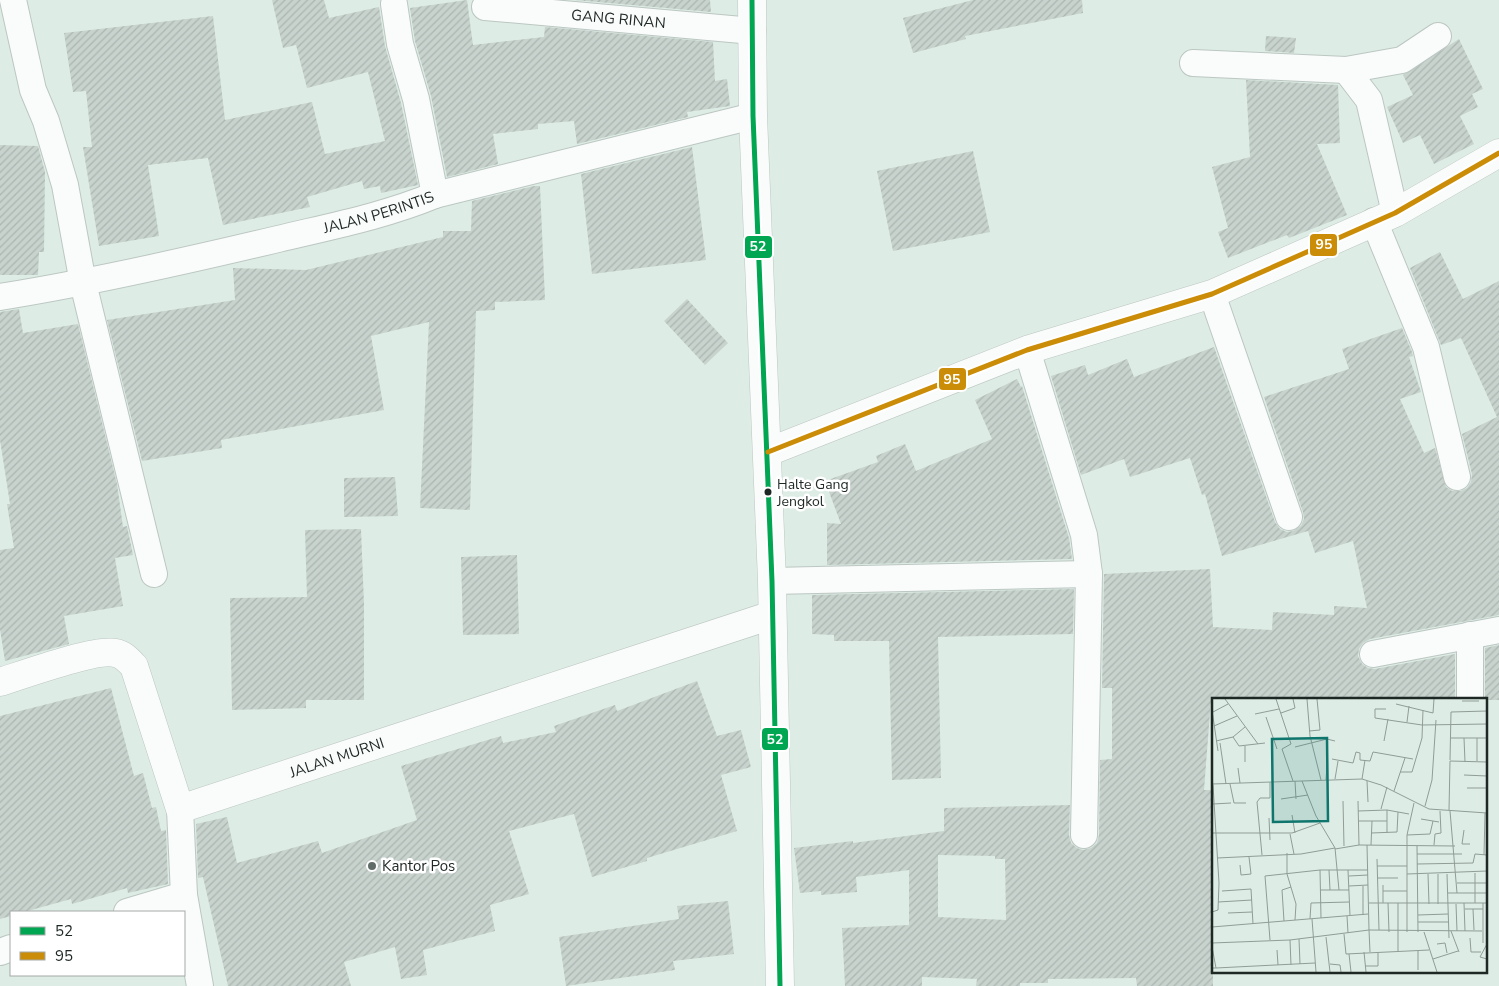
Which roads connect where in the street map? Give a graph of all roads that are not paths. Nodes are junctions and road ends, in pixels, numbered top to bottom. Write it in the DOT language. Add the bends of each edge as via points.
graph roads {
  1 [pos="13,0"];
  2 [pos="752,0"];
  3 [pos="394,4"];
  4 [pos="485,7"];
  5 [pos="753,31"];
  6 [pos="1438,36"];
  7 [pos="1193,63"];
  8 [pos="1346,70"];
  9 [pos="753,116"];
  10 [pos="1499,154"];
  11 [pos="435,194"];
  12 [pos="1384,217"];
  13 [pos="83,284"];
  14 [pos="1212,294"];
  15 [pos="0,297"];
  16 [pos="1027,350"];
  17 [pos="768,452"];
  18 [pos="1456,477"];
  19 [pos="1290,517"];
  20 [pos="154,574"];
  21 [pos="1088,574"];
  22 [pos="772,581"];
  23 [pos="772,615"];
  24 [pos="1499,630"];
  25 [pos="1470,635"];
  26 [pos="1373,654"];
  27 [pos="0,682"];
  28 [pos="1470,698"];
  29 [pos="180,809"];
  30 [pos="1084,835"];
  31 [pos="184,895"];
  32 [pos="130,911"];
  33 [pos="200,986"];
  34 [pos="780,986"];
  1 -- 13 [label="street" via="33,90 65,185"];
  2 -- 5 [label="street"];
  3 -- 11 [label="street" via="400,44 416,99"];
  4 -- 5 [label="street, GANG RINAN"];
  5 -- 9 [label="street"];
  6 -- 8 [label="street" via="1402,60"];
  7 -- 8 [label="street"];
  8 -- 12 [label="street" via="1369,100"];
  9 -- 11 [label="street, JALAN PERINTIS"];
  9 -- 17 [label="street"];
  10 -- 12 [label="street"];
  11 -- 13 [label="street, JALAN PERINTIS" via="397,210"];
  12 -- 14 [label="street"];
  12 -- 18 [label="street" via="1426,346"];
  13 -- 15 [label="street, JALAN PERINTIS"];
  13 -- 20 [label="street"];
  14 -- 16 [label="street"];
  14 -- 19 [label="street"];
  16 -- 17 [label="street"];
  16 -- 21 [label="street" via="1084,535"];
  17 -- 22 [label="street"];
  21 -- 22 [label="street"];
  21 -- 30 [label="street"];
  22 -- 23 [label="street"];
  23 -- 29 [label="street, JALAN MURNI"];
  23 -- 34 [label="street"];
  24 -- 25 [label="street"];
  25 -- 26 [label="street"];
  25 -- 28 [label="street"];
  27 -- 29 [label="street" via="97,653 117,653 126,658 134,666"];
  29 -- 31 [label="street"];
  31 -- 32 [label="street"];
  31 -- 33 [label="street"];
}
